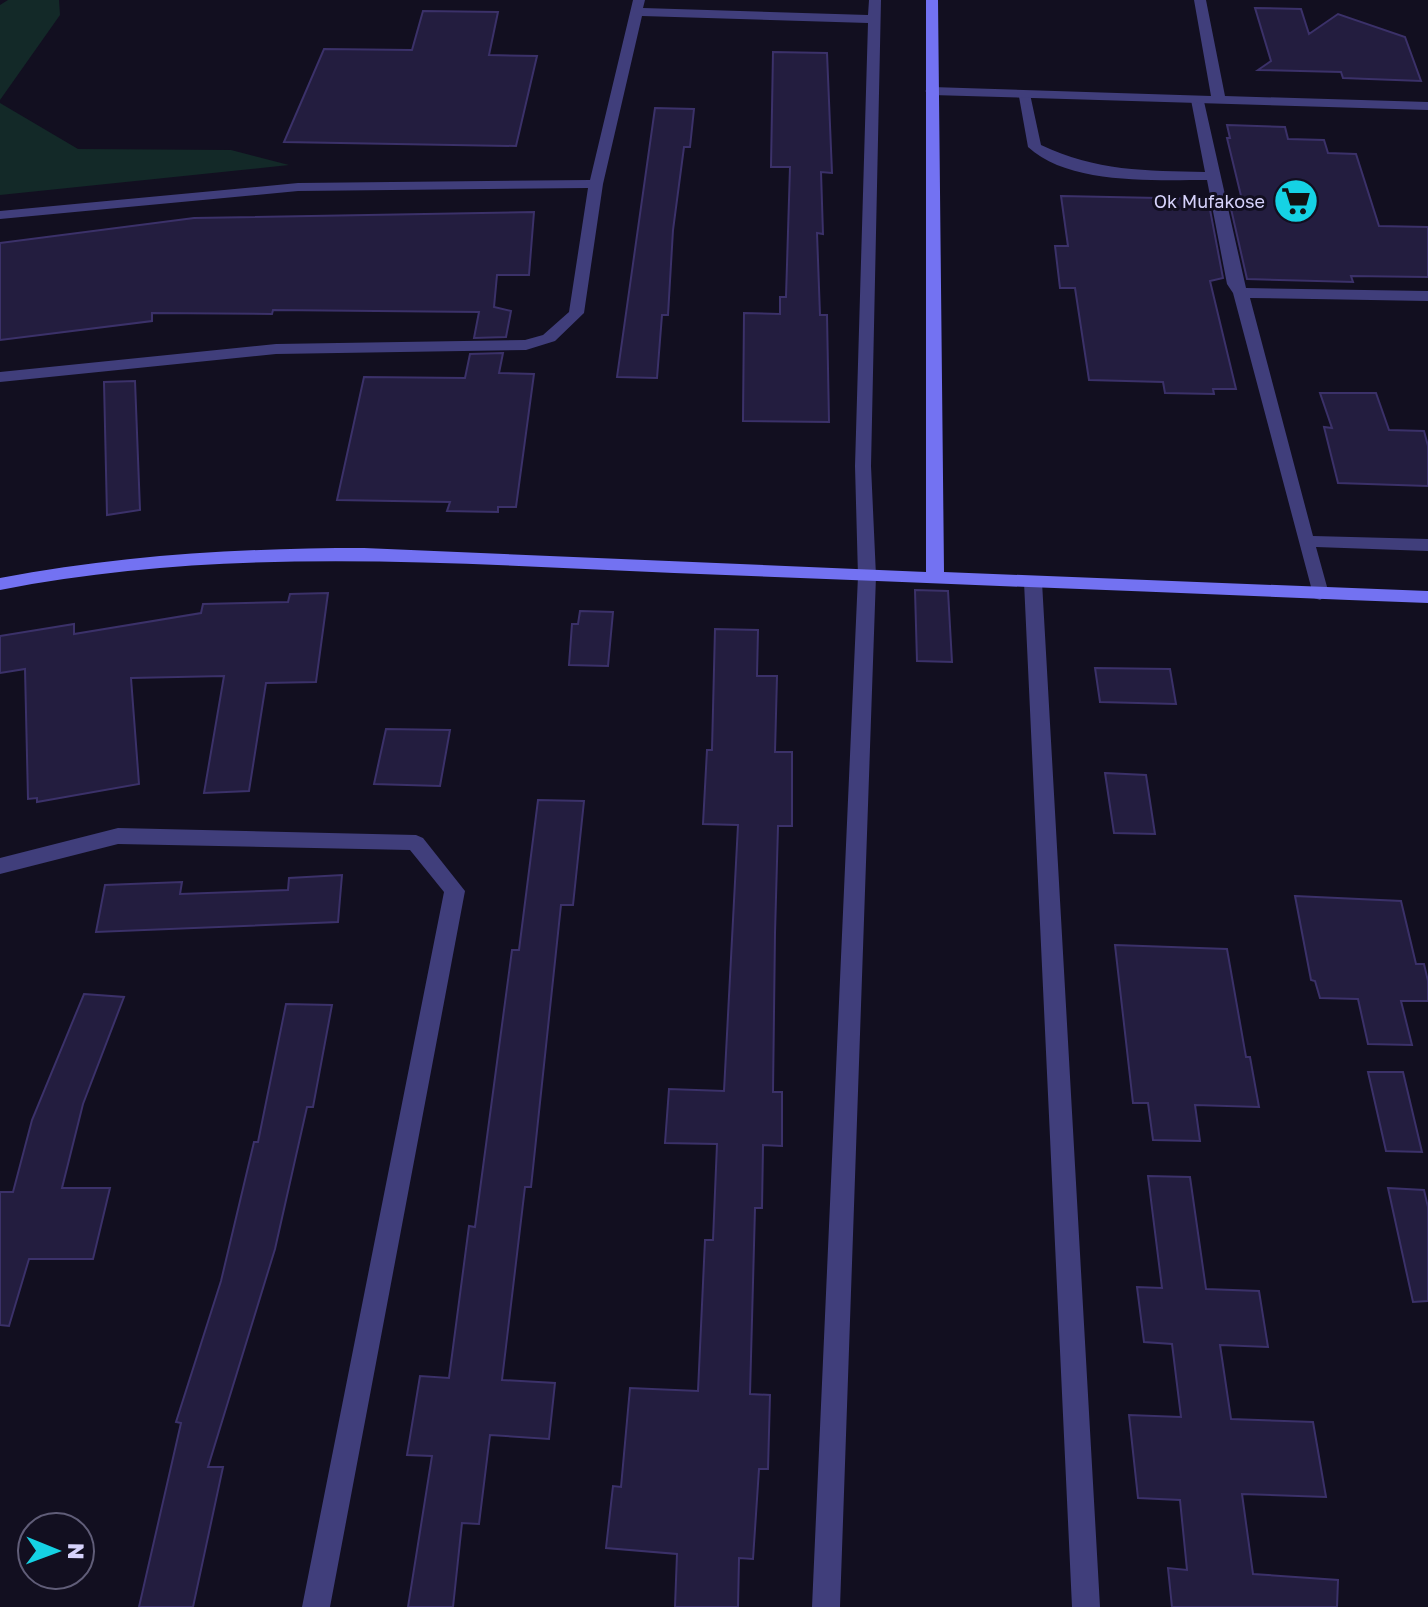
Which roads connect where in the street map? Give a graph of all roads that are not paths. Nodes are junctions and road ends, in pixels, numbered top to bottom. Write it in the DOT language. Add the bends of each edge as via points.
graph roads {
  1 [pos="875,0"];
  2 [pos="932,0"];
  3 [pos="1200,0"];
  4 [pos="638,6"];
  5 [pos="874,19"];
  6 [pos="932,91"];
  7 [pos="1023,94"];
  8 [pos="1198,100"];
  9 [pos="1219,100"];
  10 [pos="1428,106"];
  11 [pos="1213,176"];
  12 [pos="596,184"];
  13 [pos="0,215"];
  14 [pos="1241,293"];
  15 [pos="1428,296"];
  16 [pos="0,377"];
  17 [pos="1306,541"];
  18 [pos="1428,545"];
  19 [pos="867,576"];
  20 [pos="935,578"];
  21 [pos="1033,582"];
  22 [pos="0,584"];
  23 [pos="1320,594"];
  24 [pos="1428,597"];
  25 [pos="0,866"];
  26 [pos="316,1607"];
  27 [pos="826,1607"];
  28 [pos="1086,1607"];
  1 -- 5 [label="street"];
  2 -- 6 [label="street"];
  3 -- 9 [label="street"];
  4 -- 5 [label="street"];
  4 -- 12 [label="street"];
  5 -- 19 [label="street" via="863,466"];
  6 -- 7 [label="street"];
  6 -- 20 [label="street"];
  7 -- 8 [label="street"];
  7 -- 11 [label="street" via="1035,147 1068,165 1104,174"];
  8 -- 9 [label="street"];
  8 -- 11 [label="street"];
  9 -- 10 [label="street"];
  11 -- 14 [label="street"];
  12 -- 13 [label="street" via="298,187"];
  12 -- 16 [label="street" via="576,313 549,338 526,345 276,349"];
  14 -- 15 [label="street"];
  14 -- 17 [label="street"];
  17 -- 18 [label="street"];
  17 -- 23 [label="street"];
  19 -- 20 [label="street"];
  19 -- 22 [label="street" via="283,553 63,570"];
  19 -- 27 [label="street"];
  20 -- 21 [label="street"];
  21 -- 23 [label="street"];
  21 -- 28 [label="street"];
  23 -- 24 [label="street"];
  25 -- 26 [label="street" via="118,836 416,843 455,891"];
}
